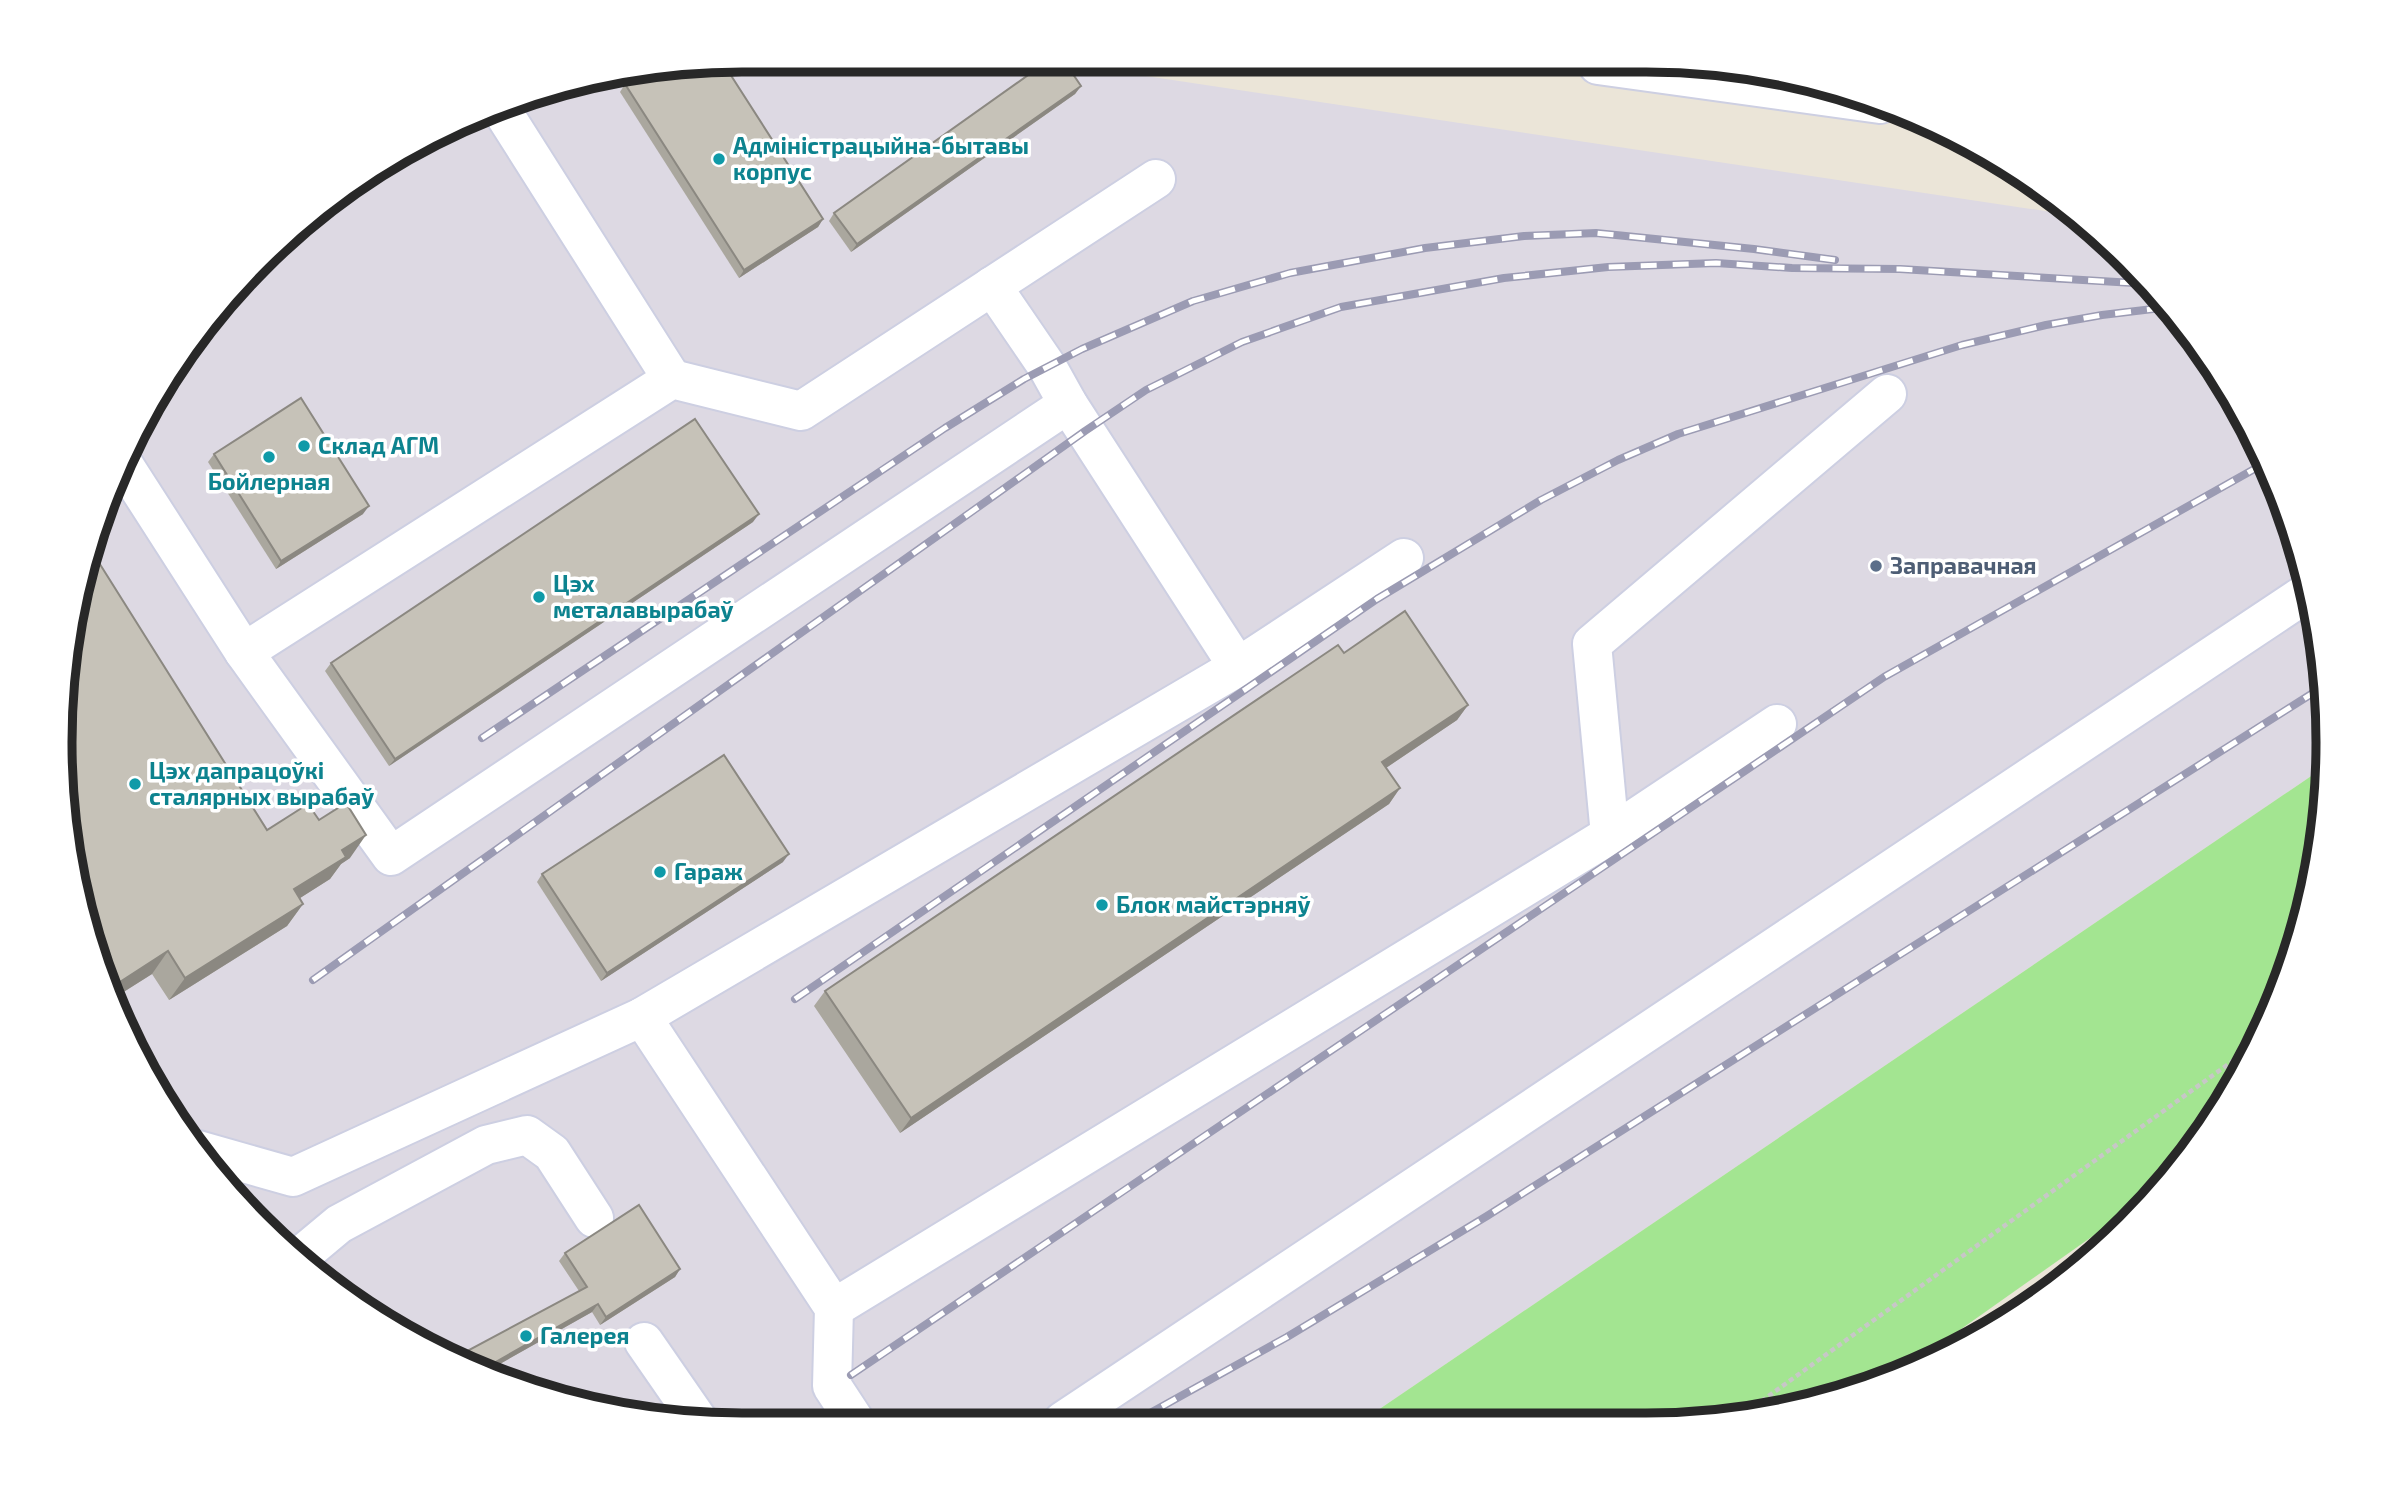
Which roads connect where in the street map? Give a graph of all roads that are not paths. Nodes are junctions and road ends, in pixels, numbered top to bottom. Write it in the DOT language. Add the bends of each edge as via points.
graph roads {
  1 [pos="1649,72"];
  2 [pos="1823,96"];
  3 [pos="505,116"];
  4 [pos="1156,179"];
  5 [pos="992,286"];
  6 [pos="672,379"];
  7 [pos="1887,394"];
  8 [pos="1068,404"];
  9 [pos="129,473"];
  10 [pos="1404,558"];
  11 [pos="2300,598"];
  12 [pos="244,652"];
  13 [pos="1238,667"];
  14 [pos="1777,724"];
  15 [pos="1610,835"];
  16 [pos="642,1017"];
  17 [pos="213,1154"];
  18 [pos="594,1218"];
  19 [pos="306,1252"];
  20 [pos="834,1308"];
  21 [pos="644,1342"];
  22 [pos="692,1411"];
  23 [pos="850,1413"];
  24 [pos="1075,1413"];
  1 -- 2 [label="street"];
  3 -- 6 [label="street"];
  4 -- 5 [label="street"];
  5 -- 6 [label="street" via="801,411"];
  5 -- 8 [label="street"];
  6 -- 12 [label="street"];
  7 -- 15 [label="street" via="1592,644"];
  8 -- 12 [label="street" via="391,856"];
  8 -- 13 [label="street"];
  9 -- 12 [label="street"];
  10 -- 13 [label="street"];
  11 -- 24 [label="street"];
  13 -- 16 [label="street"];
  14 -- 15 [label="street"];
  15 -- 20 [label="street"];
  16 -- 17 [label="street" via="293,1177"];
  16 -- 20 [label="street"];
  18 -- 19 [label="street" via="552,1153 527,1135 486,1145 339,1224"];
  20 -- 23 [label="street" via="832,1386"];
  21 -- 22 [label="street"];
}
